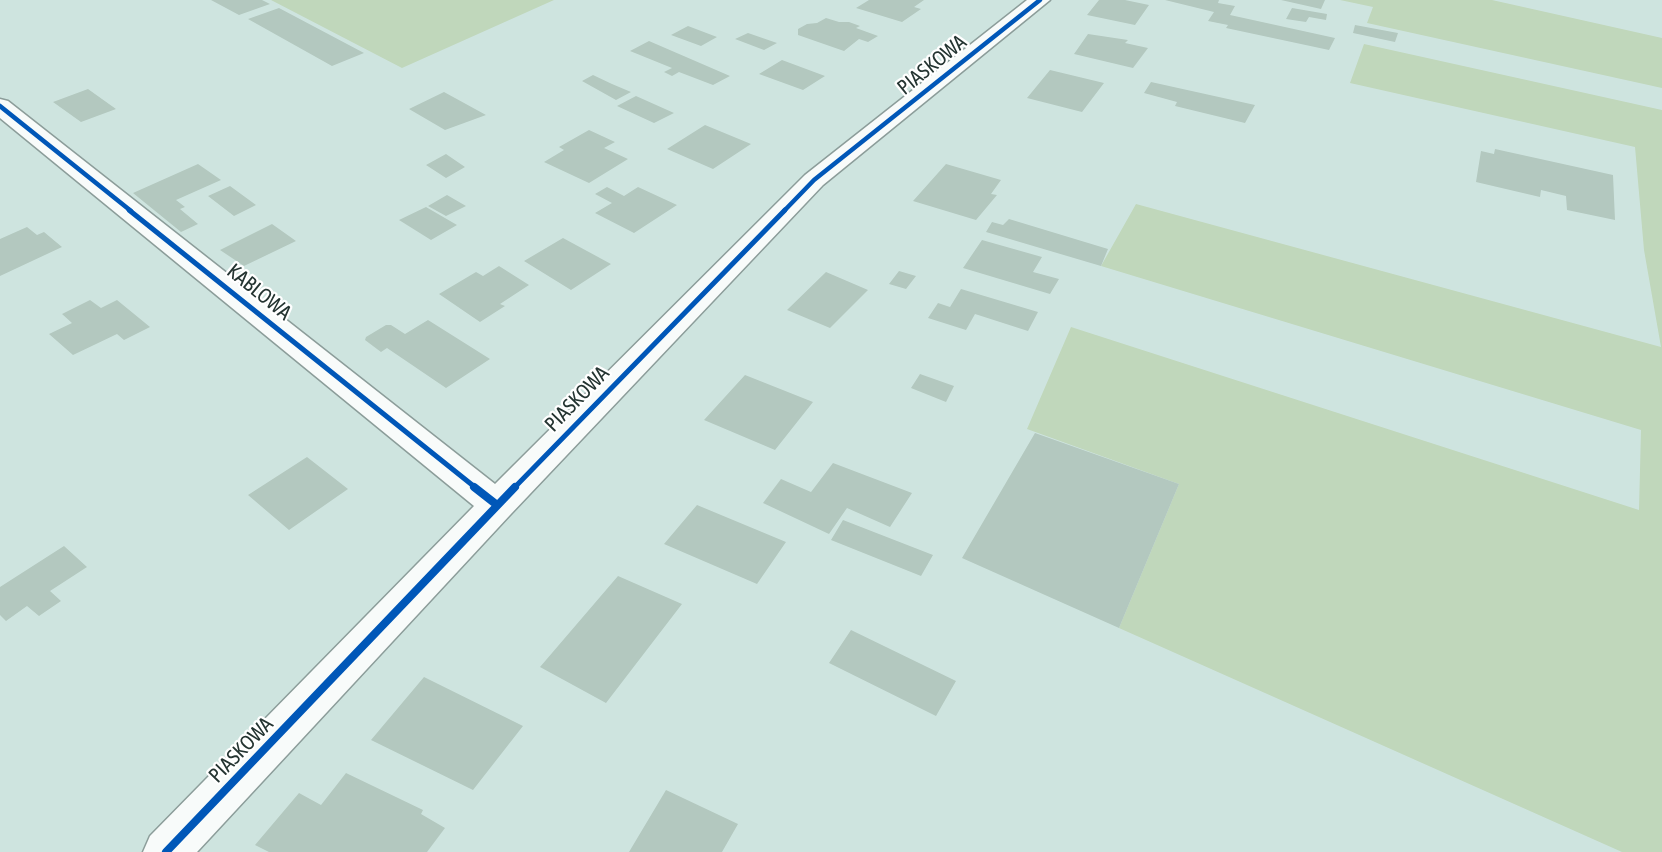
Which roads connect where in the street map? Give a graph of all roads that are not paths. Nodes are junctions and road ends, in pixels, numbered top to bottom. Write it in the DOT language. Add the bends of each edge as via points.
graph roads {
  1 [pos="1040,0"];
  2 [pos="0,106"];
  3 [pos="498,505"];
  4 [pos="166,852"];
  1 -- 3 [label="street, PIASKOWA" via="814,180"];
  2 -- 3 [label="street, KABLOWA"];
  3 -- 4 [label="street, PIASKOWA"];
}
